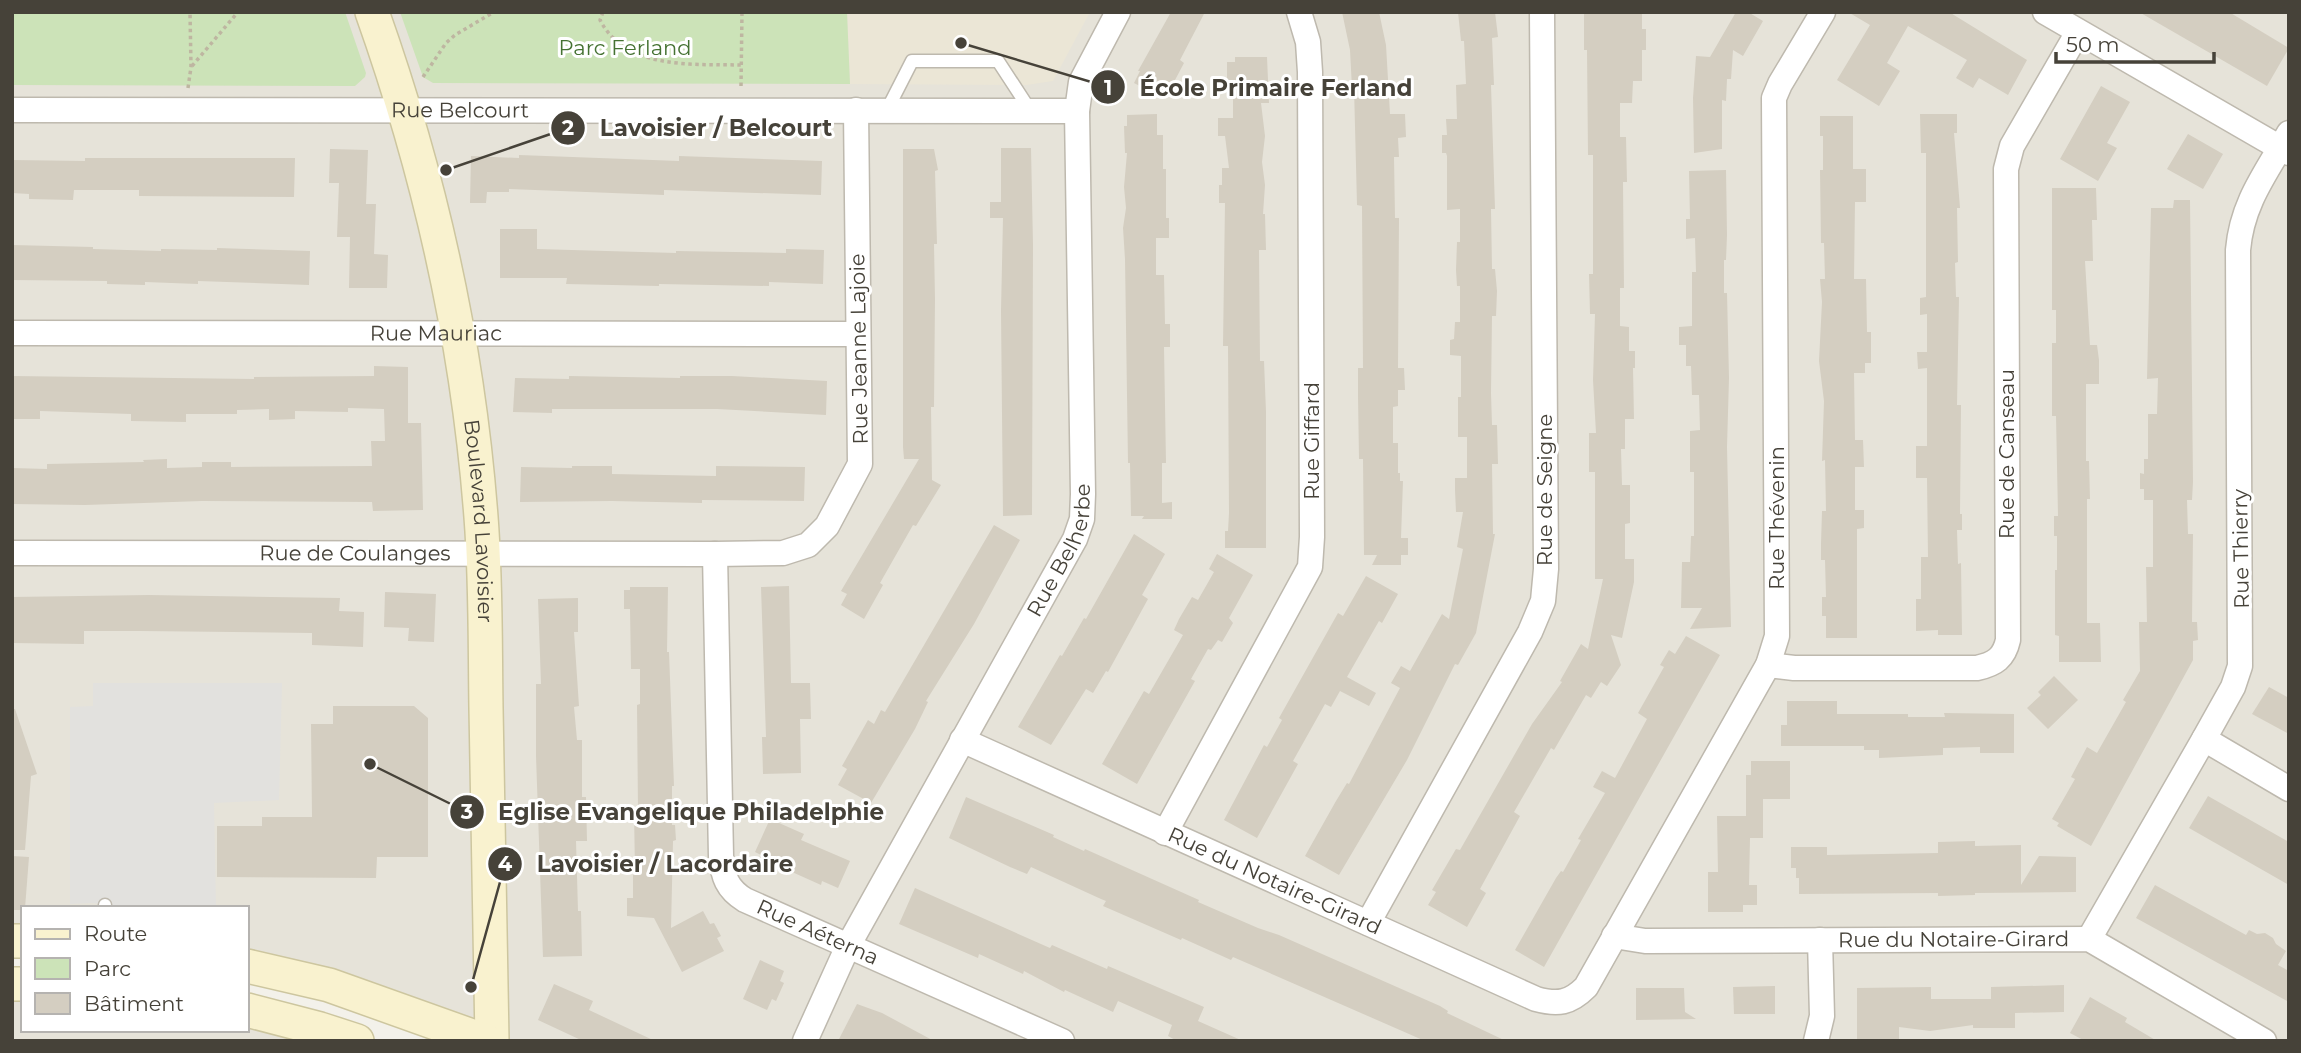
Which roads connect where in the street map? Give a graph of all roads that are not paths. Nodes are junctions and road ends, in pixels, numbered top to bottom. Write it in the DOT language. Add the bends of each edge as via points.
graph roads {
  1 [pos="372,12"];
  2 [pos="1118,12"];
  3 [pos="1299,12"];
  4 [pos="1542,12"];
  5 [pos="1823,12"];
  6 [pos="2045,12"];
  7 [pos="2078,32"];
  8 [pos="12,110"];
  9 [pos="406,110"];
  10 [pos="856,110"];
  11 [pos="887,110"];
  12 [pos="1031,110"];
  13 [pos="1077,111"];
  14 [pos="2286,144"];
  15 [pos="12,333"];
  16 [pos="458,334"];
  17 [pos="858,334"];
  18 [pos="12,553"];
  19 [pos="484,553"];
  20 [pos="782,553"];
  21 [pos="715,554"];
  22 [pos="1768,665"];
  23 [pos="962,740"];
  24 [pos="2204,740"];
  25 [pos="2289,789"];
  26 [pos="1165,833"];
  27 [pos="1368,923"];
  28 [pos="1614,936"];
  29 [pos="2089,939"];
  30 [pos="1820,940"];
  31 [pos="848,946"];
  32 [pos="248,966"];
  33 [pos="1586,988"];
  34 [pos="248,1010"];
  35 [pos="357,1041"];
  36 [pos="486,1041"];
  37 [pos="492,1041"];
  38 [pos="805,1041"];
  39 [pos="1062,1041"];
  40 [pos="1816,1041"];
  41 [pos="2264,1041"];
  1 -- 9 [label="street, Boulevard Lavoisier"];
  2 -- 13 [label="street, Rue Belherbe" via="1081,82"];
  3 -- 26 [label="street, Rue Giffard" via="1310,72 1310,567"];
  4 -- 27 [label="street, Rue de Seigne" via="1544,601"];
  5 -- 22 [label="street, Rue Thévenin" via="1774,98 1777,636"];
  6 -- 7 [label="street"];
  7 -- 14 [label="street"];
  7 -- 22 [label="street, Rue de Canseau" via="2012,146 2006,169 2006,651 1999,660 1978,668"];
  8 -- 9 [label="street, Rue Belcourt"];
  9 -- 10 [label="street, Rue Belcourt"];
  9 -- 16 [label="street, Boulevard Lavoisier" via="440,240"];
  10 -- 11 [label="street, Rue Belcourt"];
  10 -- 17 [label="street, Rue Jeanne Lajoie"];
  11 -- 12 [label="street, Rue Belcourt"];
  11 -- 12 [label="lane" via="912,61 999,61"];
  12 -- 13 [label="street, Rue Belcourt"];
  13 -- 23 [label="street, Rue Belherbe" via="1082,519"];
  14 -- 24 [label="street, Rue Thierry" via="2248,205 2240,227 2240,666"];
  15 -- 16 [label="street, Rue Mauriac"];
  16 -- 17 [label="street, Rue Mauriac"];
  16 -- 19 [label="street, Boulevard Lavoisier" via="474,439"];
  17 -- 20 [label="street, Rue Jeanne Lajoie" via="860,464 827,526 795,551"];
  18 -- 19 [label="street, Rue de Coulanges"];
  19 -- 21 [label="street, Rue de Coulanges"];
  19 -- 37 [label="street, Boulevard Lavoisier"];
  20 -- 21 [label="street, Rue de Coulanges"];
  21 -- 31 [label="street, Rue Aéterna" via="721,856 726,883 745,901"];
  22 -- 28 [label="street, Rue Thévenin"];
  23 -- 26 [label="street, Rue du Notaire-Girard"];
  23 -- 31 [label="street, Rue Belherbe"];
  24 -- 25 [label="street"];
  24 -- 29 [label="street, Rue Thierry"];
  26 -- 27 [label="street, Rue du Notaire-Girard"];
  27 -- 33 [label="street, Rue du Notaire-Girard" via="1536,999 1562,1004"];
  28 -- 30 [label="street, Rue du Notaire-Girard" via="1646,941"];
  28 -- 33 [label="street, Rue Thévenin"];
  29 -- 30 [label="street, Rue du Notaire-Girard"];
  29 -- 41 [label="street, Rue du Notaire-Girard"];
  30 -- 40 [label="street" via="1822,1016"];
  31 -- 38 [label="street, Rue Belherbe"];
  31 -- 39 [label="street, Rue Aéterna"];
  32 -- 36 [label="street" via="329,985"];
  34 -- 35 [label="street"];
}
